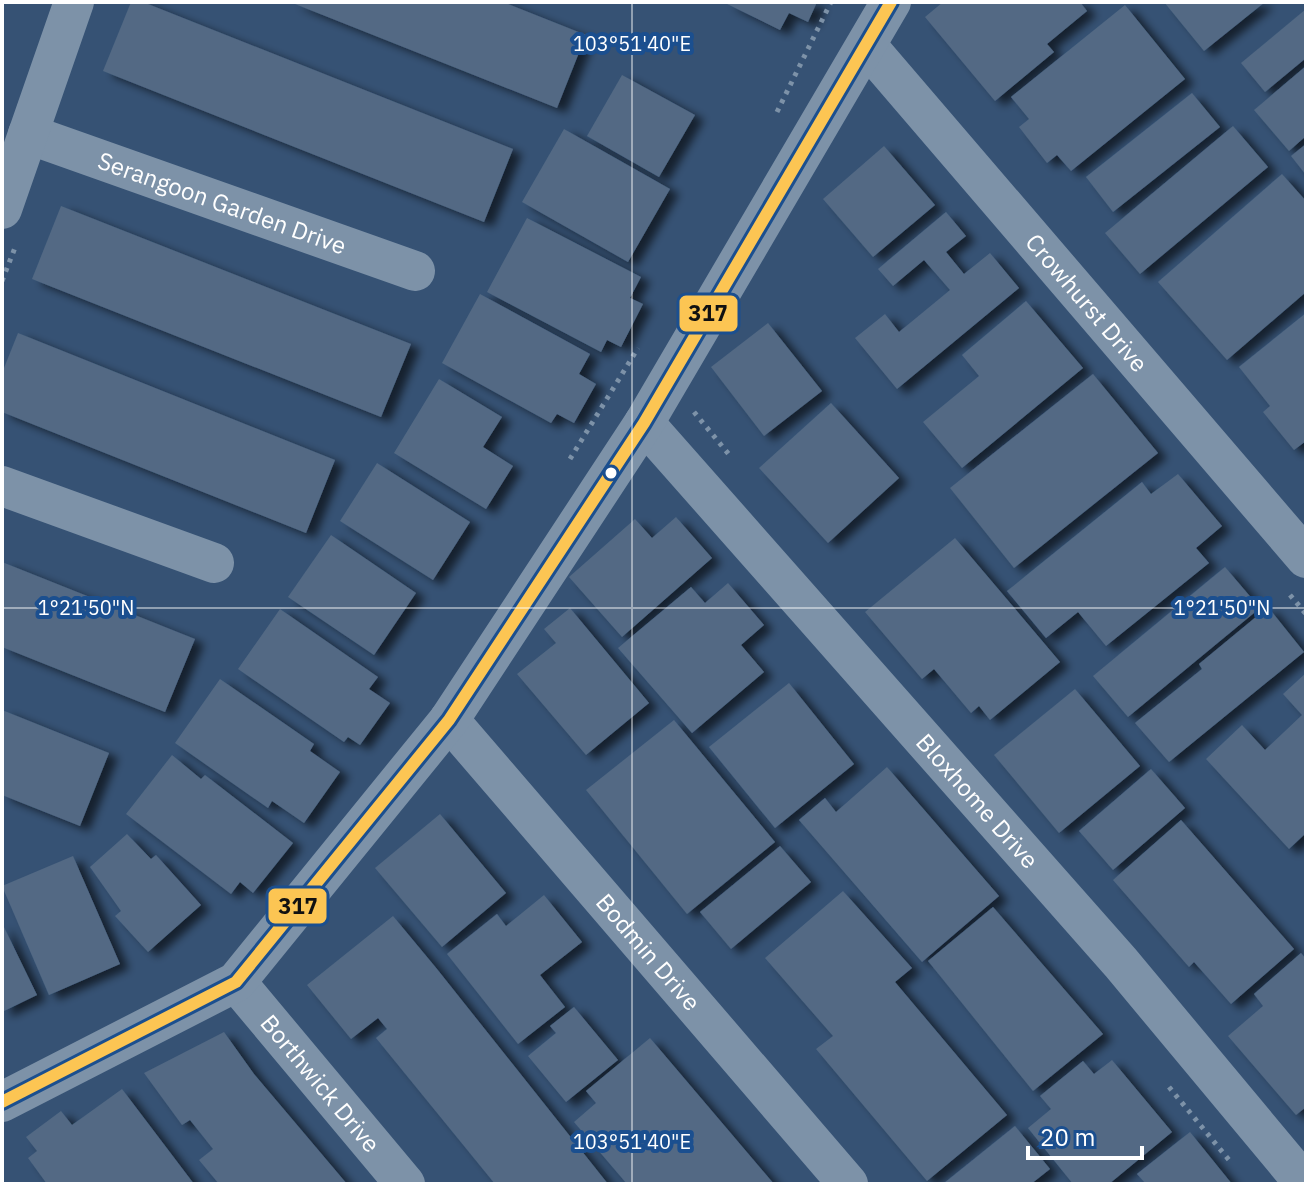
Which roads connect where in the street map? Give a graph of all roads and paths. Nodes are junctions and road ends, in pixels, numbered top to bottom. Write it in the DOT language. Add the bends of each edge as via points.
graph roads {
  1 [pos="74,2"];
  2 [pos="831,2"];
  3 [pos="891,2"];
  4 [pos="867,46"];
  5 [pos="775,116"];
  6 [pos="28,134"];
  7 [pos="2,209"];
  8 [pos="415,271"];
  9 [pos="646,336"];
  10 [pos="644,423"];
  11 [pos="562,471"];
  12 [pos="2,486"];
  13 [pos="1306,558"];
  14 [pos="214,563"];
  15 [pos="449,720"];
  16 [pos="236,982"];
  17 [pos="2,1102"];
  18 [pos="405,1184"];
  19 [pos="848,1184"];
  20 [pos="1305,1184"];
  1 -- 6 [label="street"];
  2 -- 5 [label="path"];
  3 -- 4 [label="street"];
  4 -- 10 [label="street"];
  4 -- 13 [label="street, Crowhurst Drive"];
  6 -- 7 [label="street"];
  6 -- 8 [label="street, Serangoon Garden Drive"];
  9 -- 11 [label="path"];
  10 -- 15 [label="street"];
  10 -- 20 [label="street, Bloxhome Drive" via="1121,963"];
  12 -- 14 [label="street"];
  15 -- 16 [label="street"];
  15 -- 19 [label="street, Bodmin Drive"];
  16 -- 17 [label="street"];
  16 -- 18 [label="street, Borthwick Drive"];
}
